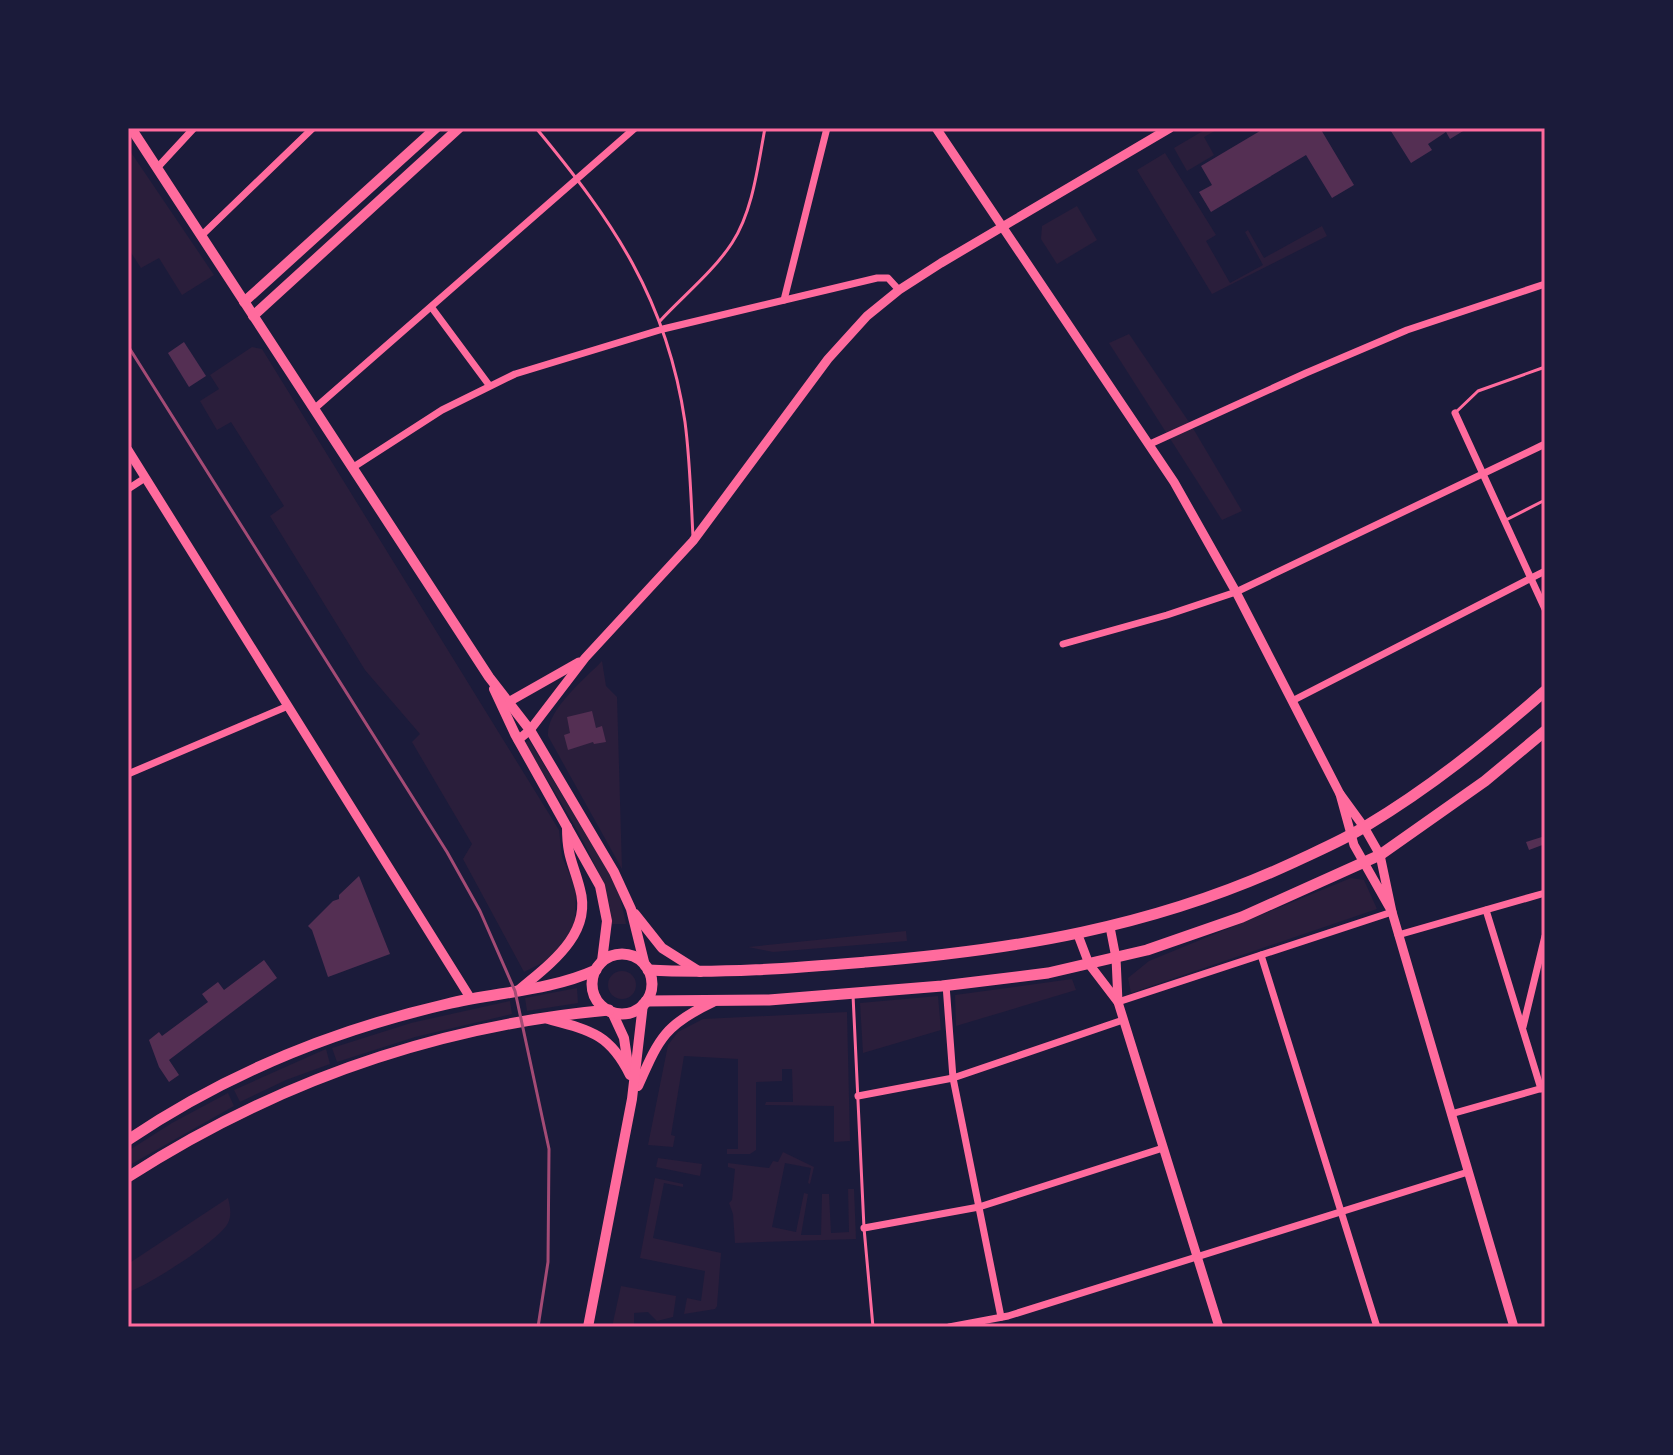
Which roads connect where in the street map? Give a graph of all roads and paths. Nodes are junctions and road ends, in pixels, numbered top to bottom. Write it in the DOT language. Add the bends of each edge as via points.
graph roads {
  1 [pos="131,128"];
  2 [pos="194,128"];
  3 [pos="313,128"];
  4 [pos="436,128"];
  5 [pos="459,128"];
  6 [pos="536,128"];
  7 [pos="635,128"];
  8 [pos="765,128"];
  9 [pos="827,128"];
  10 [pos="936,128"];
  11 [pos="1170,128"];
  12 [pos="157,168"];
  13 [pos="578,179"];
  14 [pos="1003,226"];
  15 [pos="201,236"];
  16 [pos="1545,284"];
  17 [pos="899,290"];
  18 [pos="784,300"];
  19 [pos="244,302"];
  20 [pos="432,308"];
  21 [pos="253,316"];
  22 [pos="661,325"];
  23 [pos="1545,367"];
  24 [pos="489,385"];
  25 [pos="314,409"];
  26 [pos="1455,413"];
  27 [pos="1150,444"];
  28 [pos="1545,444"];
  29 [pos="128,450"];
  30 [pos="352,468"];
  31 [pos="1483,475"];
  32 [pos="145,478"];
  33 [pos="128,489"];
  34 [pos="1545,500"];
  35 [pos="1504,521"];
  36 [pos="693,541"];
  37 [pos="1545,571"];
  38 [pos="1531,578"];
  39 [pos="1236,592"];
  40 [pos="1545,609"];
  41 [pos="1063,644"];
  42 [pos="585,658"];
  43 [pos="1545,691"];
  44 [pos="1292,701"];
  45 [pos="505,704"];
  46 [pos="288,706"];
  47 [pos="530,730"];
  48 [pos="1545,731"];
  49 [pos="518,740"];
  50 [pos="128,774"];
  51 [pos="1340,794"];
  52 [pos="567,825"];
  53 [pos="1364,827"];
  54 [pos="1350,835"];
  55 [pos="1380,855"];
  56 [pos="1363,863"];
  57 [pos="1545,893"];
  58 [pos="631,909"];
  59 [pos="1486,910"];
  60 [pos="1392,912"];
  61 [pos="1110,927"];
  62 [pos="1078,935"];
  63 [pos="1398,935"];
  64 [pos="1545,936"];
  65 [pos="1261,955"];
  66 [pos="1116,958"];
  67 [pos="1089,964"];
  68 [pos="599,966"];
  69 [pos="647,968"];
  70 [pos="702,972"];
  71 [pos="946,985"];
  72 [pos="518,991"];
  73 [pos="853,994"];
  74 [pos="471,999"];
  75 [pos="713,1002"];
  76 [pos="1118,1002"];
  77 [pos="645,1003"];
  78 [pos="611,1011"];
  79 [pos="543,1018"];
  80 [pos="1123,1020"];
  81 [pos="1523,1029"];
  82 [pos="630,1075"];
  83 [pos="953,1078"];
  84 [pos="1543,1088"];
  85 [pos="858,1096"];
  86 [pos="632,1099"];
  87 [pos="1451,1114"];
  88 [pos="128,1140"];
  89 [pos="1163,1148"];
  90 [pos="1468,1172"];
  91 [pos="128,1177"];
  92 [pos="979,1207"];
  93 [pos="1341,1211"];
  94 [pos="864,1228"];
  95 [pos="1197,1256"];
  96 [pos="1004,1317"];
  97 [pos="588,1327"];
  98 [pos="873,1327"];
  99 [pos="949,1327"];
  100 [pos="1010,1327"];
  101 [pos="1219,1327"];
  102 [pos="1377,1327"];
  103 [pos="1514,1327"];
  1 -- 12 [label="main road"];
  2 -- 12 [label="street"];
  3 -- 15 [label="street"];
  4 -- 19 [label="main road"];
  5 -- 21 [label="main road"];
  6 -- 13 [label="lane"];
  7 -- 13 [label="street"];
  8 -- 22 [label="lane" via="750,197 732,243"];
  9 -- 18 [label="street"];
  10 -- 14 [label="street"];
  11 -- 14 [label="street"];
  12 -- 15 [label="main road"];
  13 -- 20 [label="street"];
  13 -- 22 [label="lane" via="622,242"];
  14 -- 17 [label="street"];
  14 -- 27 [label="street"];
  15 -- 19 [label="main road"];
  16 -- 27 [label="street" via="1407,330"];
  17 -- 18 [label="street" via="888,278 877,278"];
  17 -- 36 [label="street" via="844,339"];
  18 -- 22 [label="street"];
  19 -- 21 [label="main road"];
  20 -- 24 [label="street"];
  20 -- 25 [label="street"];
  21 -- 25 [label="main road"];
  22 -- 24 [label="street"];
  22 -- 36 [label="lane" via="685,423"];
  23 -- 26 [label="lane" via="1478,391"];
  24 -- 30 [label="street"];
  25 -- 30 [label="main road"];
  26 -- 31 [label="street"];
  27 -- 39 [label="street"];
  28 -- 31 [label="street"];
  29 -- 32 [label="street"];
  30 -- 45 [label="main road"];
  31 -- 35 [label="street"];
  31 -- 39 [label="street"];
  32 -- 33 [label="street"];
  32 -- 46 [label="street"];
  34 -- 35 [label="lane"];
  35 -- 38 [label="street"];
  36 -- 42 [label="street"];
  37 -- 38 [label="street"];
  38 -- 40 [label="street"];
  38 -- 44 [label="street"];
  39 -- 41 [label="street"];
  39 -- 44 [label="street"];
  42 -- 45 [label="street"];
  42 -- 47 [label="street"];
  43 -- 53 [label="main road" via="1453,768"];
  44 -- 51 [label="street"];
  45 -- 47 [label="main road"];
  45 -- 49 [label="main road"];
  46 -- 50 [label="street"];
  46 -- 74 [label="street"];
  47 -- 49 [label="street"];
  47 -- 58 [label="main road"];
  48 -- 55 [label="main road"];
  49 -- 52 [label="main road"];
  51 -- 53 [label="street"];
  51 -- 54 [label="street"];
  52 -- 68 [label="main road" via="603,896 607,934"];
  52 -- 72 [label="main road" via="568,856 582,897 576,929 563,953"];
  53 -- 54 [label="main road"];
  53 -- 55 [label="street"];
  54 -- 56 [label="street"];
  54 -- 61 [label="main road" via="1231,889"];
  55 -- 56 [label="main road"];
  55 -- 60 [label="street"];
  56 -- 60 [label="street"];
  56 -- 66 [label="main road" via="1242,917"];
  57 -- 59 [label="street"];
  58 -- 69 [label="main road"];
  58 -- 70 [label="main road" via="662,948"];
  59 -- 63 [label="street"];
  59 -- 81 [label="street"];
  60 -- 63 [label="street"];
  60 -- 65 [label="street"];
  61 -- 62 [label="main road"];
  61 -- 66 [label="street"];
  62 -- 67 [label="street"];
  62 -- 70 [label="main road" via="931,957"];
  63 -- 87 [label="street"];
  64 -- 81 [label="street"];
  65 -- 76 [label="street"];
  65 -- 93 [label="street"];
  66 -- 67 [label="main road"];
  66 -- 76 [label="street"];
  67 -- 71 [label="main road"];
  67 -- 76 [label="street"];
  68 -- 69 [label="main road" via="623,954"];
  68 -- 72 [label="main road" via="566,982"];
  68 -- 78 [label="main road" via="593,992"];
  69 -- 70 [label="main road"];
  69 -- 77 [label="main road" via="651,989"];
  71 -- 73 [label="main road"];
  71 -- 83 [label="street"];
  72 -- 74 [label="main road"];
  73 -- 75 [label="main road"];
  73 -- 85 [label="lane"];
  74 -- 88 [label="main road" via="285,1055"];
  75 -- 77 [label="main road"];
  75 -- 86 [label="main road" via="663,1035"];
  76 -- 80 [label="street"];
  77 -- 78 [label="main road" via="625,1013"];
  77 -- 86 [label="main road"];
  78 -- 79 [label="main road"];
  78 -- 82 [label="main road" via="625,1041"];
  79 -- 82 [label="main road" via="599,1036 616,1050"];
  79 -- 91 [label="main road" via="449,1036 317,1078 240,1112"];
  80 -- 83 [label="street"];
  80 -- 89 [label="street"];
  81 -- 84 [label="street"];
  82 -- 86 [label="main road"];
  83 -- 85 [label="street"];
  83 -- 92 [label="street"];
  84 -- 87 [label="street"];
  85 -- 94 [label="lane"];
  86 -- 97 [label="main road"];
  87 -- 90 [label="street"];
  89 -- 92 [label="street"];
  89 -- 95 [label="street"];
  90 -- 93 [label="street"];
  90 -- 103 [label="street"];
  92 -- 94 [label="street"];
  92 -- 96 [label="street"];
  93 -- 95 [label="street"];
  93 -- 102 [label="street"];
  94 -- 98 [label="lane"];
  95 -- 96 [label="street"];
  95 -- 101 [label="street"];
  96 -- 99 [label="street"];
  96 -- 100 [label="street"];
}
